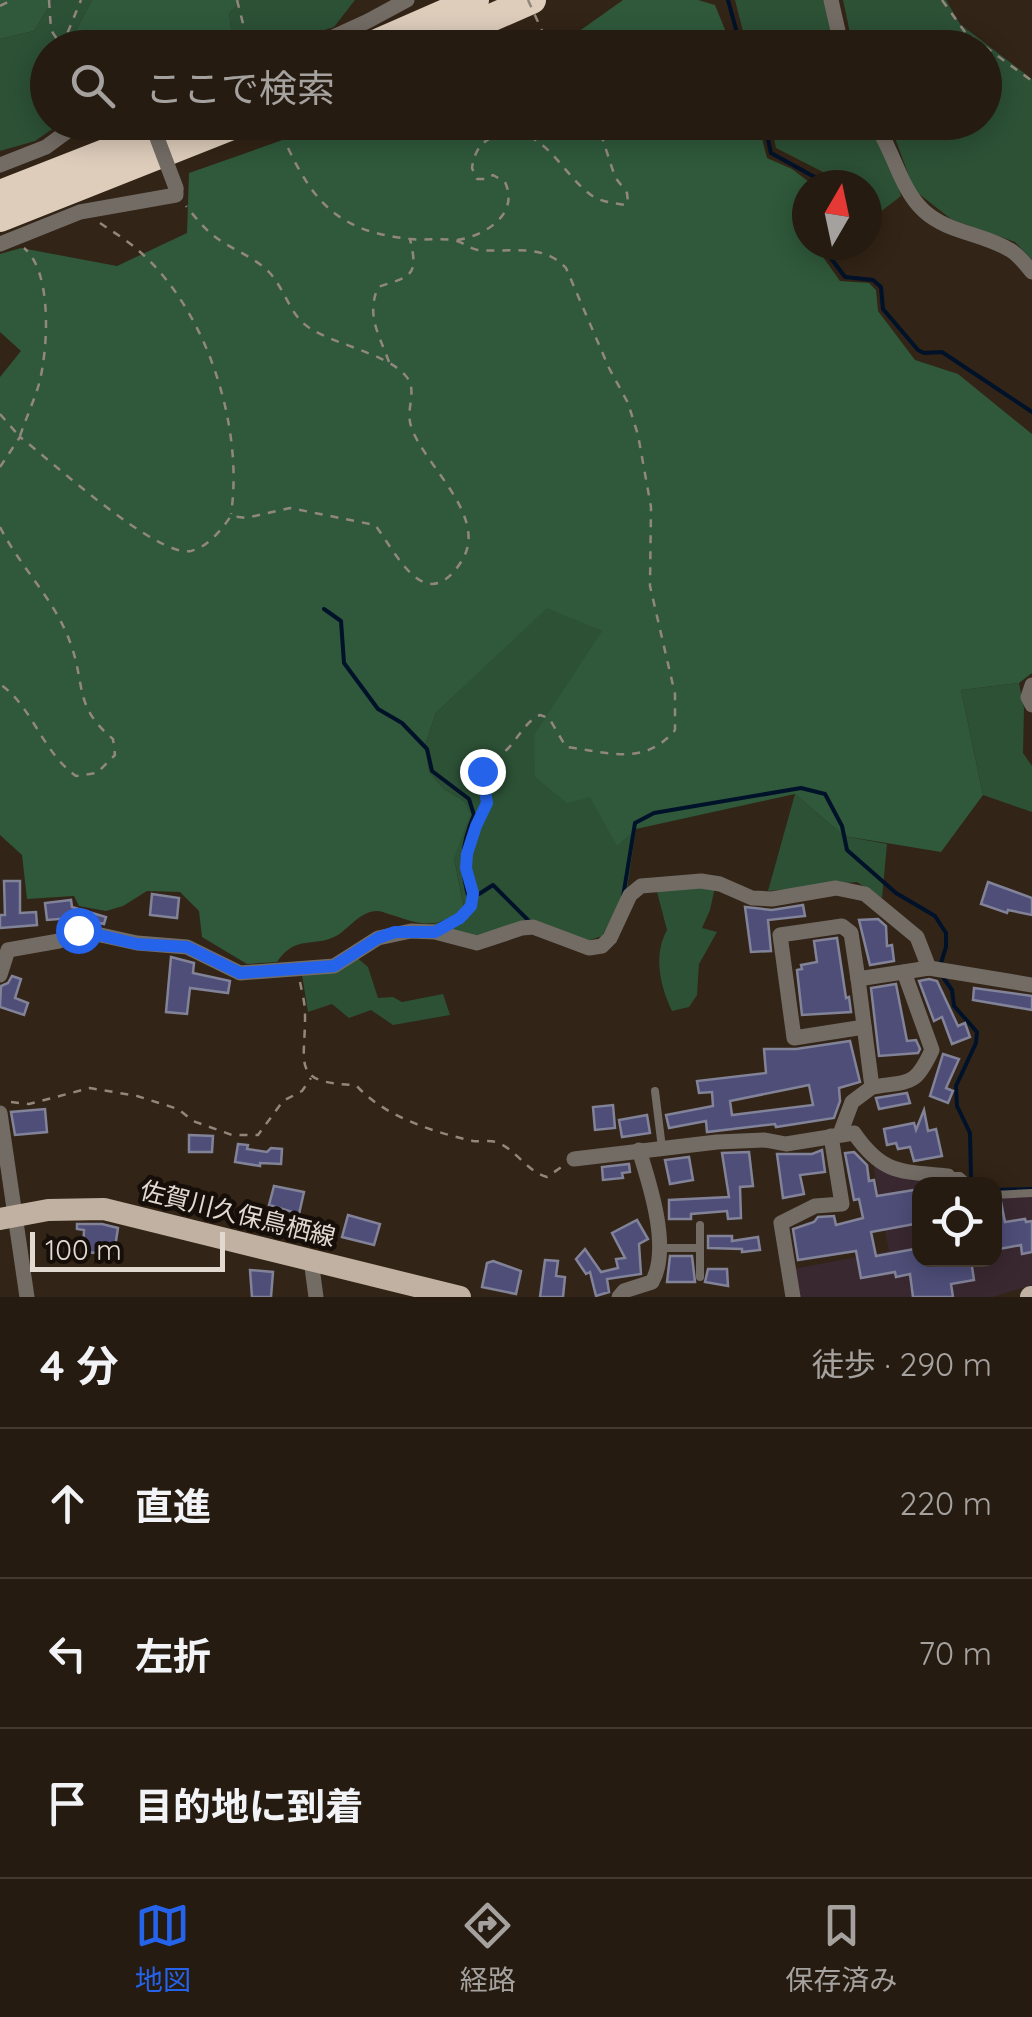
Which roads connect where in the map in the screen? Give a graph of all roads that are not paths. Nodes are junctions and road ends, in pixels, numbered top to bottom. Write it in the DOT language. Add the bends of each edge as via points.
graph roads {
  1 [pos="407,0"];
  2 [pos="475,0"];
  3 [pos="530,0"];
  4 [pos="831,0"];
  5 [pos="350,30"];
  6 [pos="406,30"];
  7 [pos="462,30"];
  8 [pos="838,30"];
  9 [pos="56,140"];
  10 [pos="138,140"];
  11 [pos="157,140"];
  12 [pos="204,140"];
  13 [pos="884,140"];
  14 [pos="0,164"];
  15 [pos="0,194"];
  16 [pos="5,234"];
  17 [pos="1032,272"];
  18 [pos="1032,685"];
  19 [pos="1032,705"];
  20 [pos="929,968"];
  21 [pos="904,972"];
  22 [pos="0,975"];
  23 [pos="858,979"];
  24 [pos="1032,985"];
  25 [pos="864,1027"];
  26 [pos="872,1088"];
  27 [pos="655,1091"];
  28 [pos="0,1113"];
  29 [pos="836,1135"];
  30 [pos="662,1148"];
  31 [pos="638,1150"];
  32 [pos="574,1159"];
  33 [pos="948,1176"];
  34 [pos="961,1177"];
  35 [pos="1032,1193"];
  36 [pos="1002,1195"];
  37 [pos="7,1217"];
  38 [pos="700,1225"];
  39 [pos="661,1248"];
  40 [pos="698,1248"];
  41 [pos="311,1260"];
  42 [pos="700,1278"];
  43 [pos="27,1297"];
  44 [pos="316,1297"];
  45 [pos="460,1297"];
  46 [pos="619,1297"];
  47 [pos="793,1297"];
  1 -- 5 [label="street"];
  2 -- 6 [label="highway"];
  3 -- 7 [label="highway"];
  4 -- 8 [label="street"];
  9 -- 14 [label="street"];
  10 -- 15 [label="highway"];
  11 -- 16 [label="street, bridge" via="176,191"];
  12 -- 16 [label="highway"];
  13 -- 17 [label="street" via="906,191 926,212 1015,252"];
  18 -- 19 [label="street"];
  20 -- 21 [label="street"];
  20 -- 22 [label="street" via="918,937 865,894 836,888 752,898 701,881 640,886 610,938 589,948 533,927 478,944 435,932 395,932 334,966 240,973 187,947 78,930 59,941 8,950"];
  20 -- 24 [label="street"];
  21 -- 23 [label="street"];
  21 -- 26 [label="street" via="932,1050 913,1080"];
  23 -- 25 [label="street"];
  23 -- 25 [label="street" via="851,933 842,926 780,936 794,1038"];
  25 -- 26 [label="street"];
  26 -- 29 [label="street" via="852,1102"];
  27 -- 30 [label="lane"];
  28 -- 37 [label="street"];
  29 -- 30 [label="street" via="786,1144"];
  29 -- 33 [label="street" via="854,1133 886,1166"];
  29 -- 47 [label="street" via="842,1204 815,1206 781,1223"];
  30 -- 31 [label="street"];
  31 -- 32 [label="street"];
  31 -- 39 [label="street"];
  33 -- 34 [label="lane"];
  35 -- 36 [label="lane"];
  37 -- 41 [label="main road, 佐賀川久保鳥栖線" via="104,1209"];
  37 -- 43 [label="street"];
  38 -- 40 [label="lane"];
  39 -- 40 [label="lane"];
  39 -- 46 [label="street" via="652,1282"];
  40 -- 42 [label="lane"];
  41 -- 44 [label="street"];
  41 -- 45 [label="main road, 佐賀川久保鳥栖線"];
}
